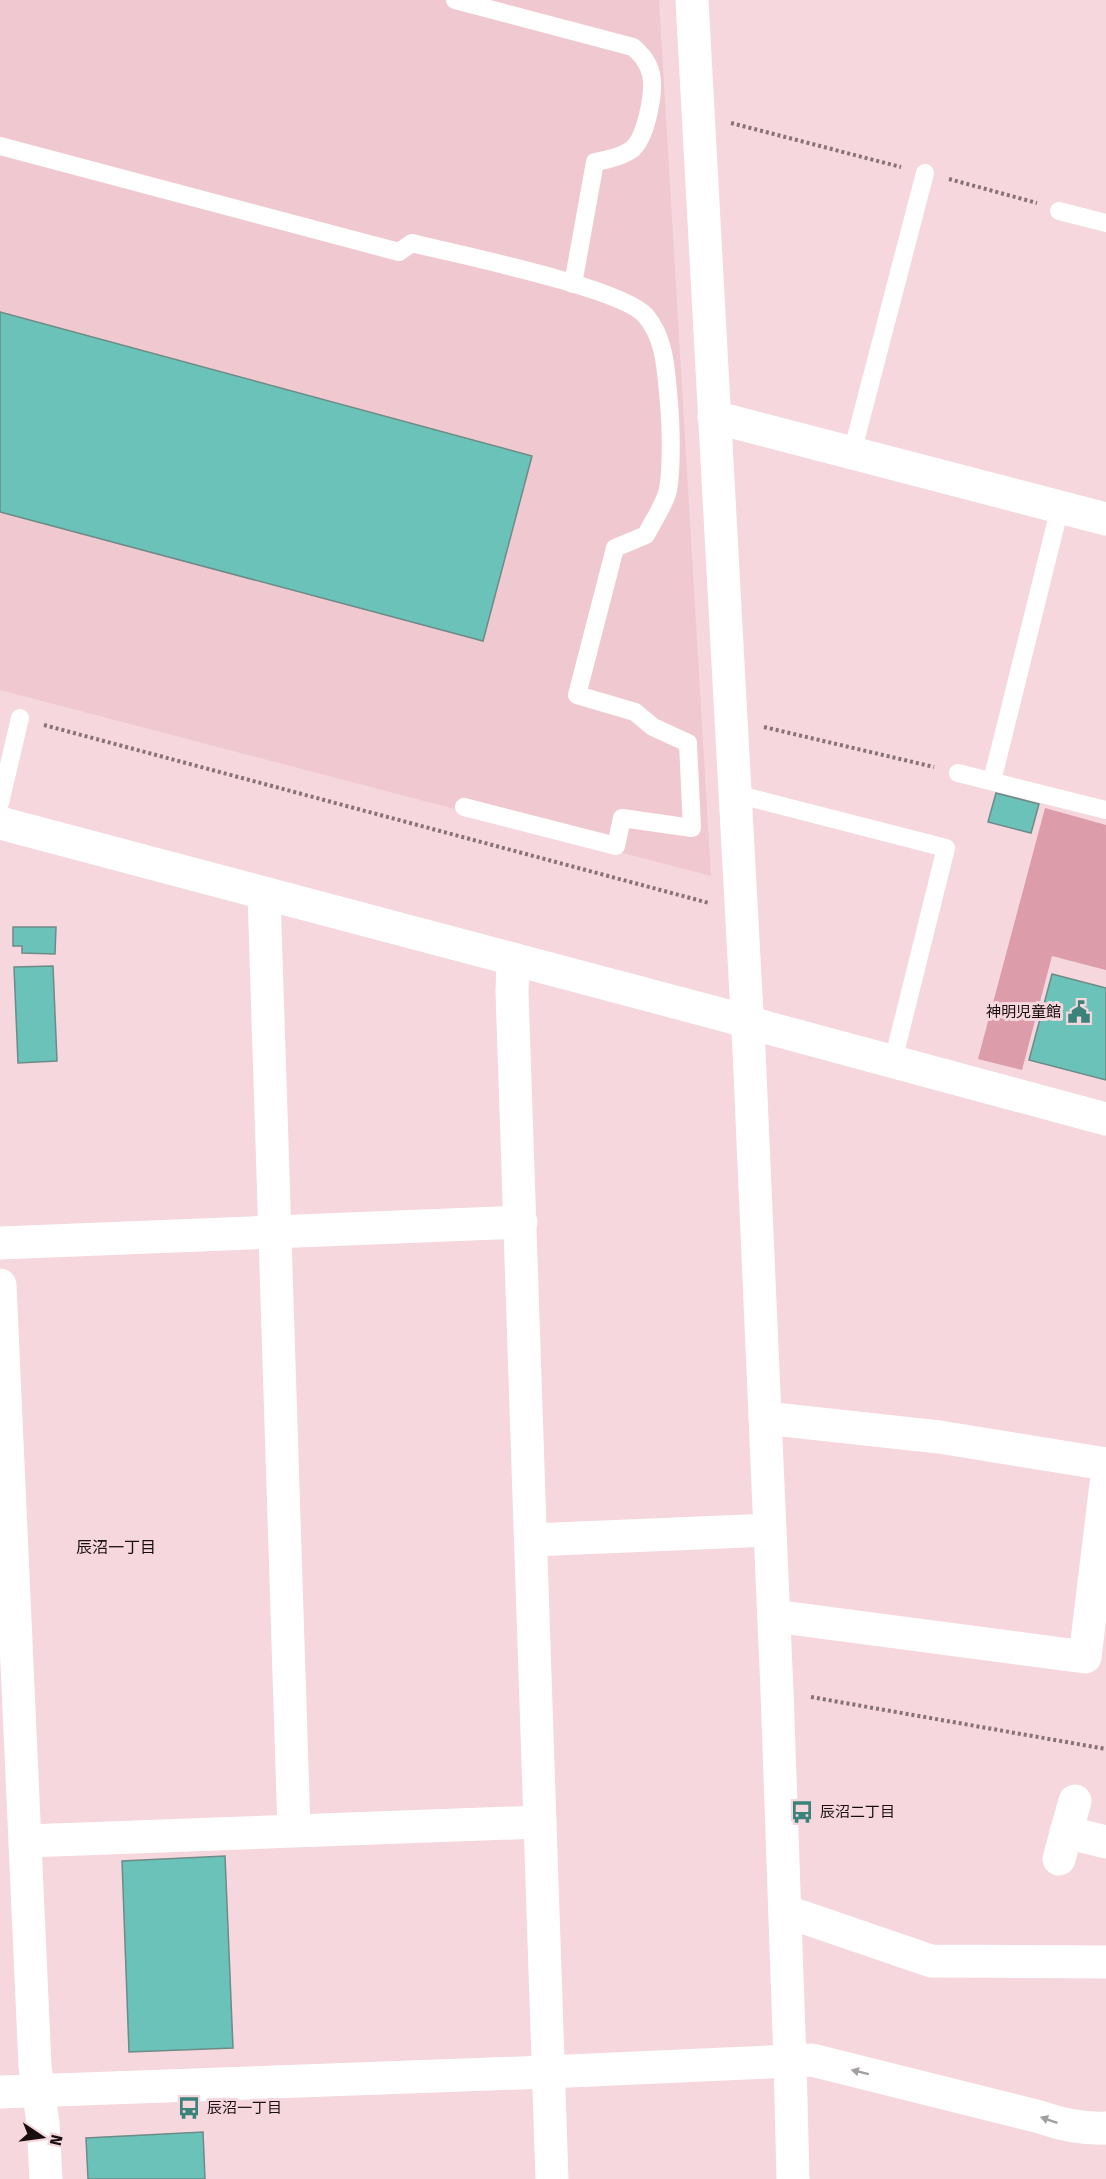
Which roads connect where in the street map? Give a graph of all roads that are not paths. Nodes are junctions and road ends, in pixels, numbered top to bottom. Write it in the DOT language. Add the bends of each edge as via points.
graph roads {
  1 [pos="455,0"];
  2 [pos="692,0"];
  3 [pos="0,146"];
  4 [pos="924,173"];
  5 [pos="1059,212"];
  6 [pos="1106,223"];
  7 [pos="573,284"];
  8 [pos="714,417"];
  9 [pos="852,453"];
  10 [pos="1060,507"];
  11 [pos="1106,519"];
  12 [pos="20,718"];
  13 [pos="958,773"];
  14 [pos="992,781"];
  15 [pos="736,794"];
  16 [pos="0,803"];
  17 [pos="464,807"];
  18 [pos="1106,810"];
  19 [pos="0,823"];
  20 [pos="264,894"];
  21 [pos="513,959"];
  22 [pos="748,1022"];
  23 [pos="893,1061"];
  24 [pos="1106,1119"];
  25 [pos="521,1222"];
  26 [pos="274,1233"];
  27 [pos="0,1244"];
  28 [pos="0,1285"];
  29 [pos="765,1418"];
  30 [pos="1106,1464"];
  31 [pos="4,1473"];
  32 [pos="1106,1484"];
  33 [pos="770,1530"];
  34 [pos="531,1540"];
  35 [pos="774,1616"];
  36 [pos="1095,1658"];
  37 [pos="1075,1801"];
  38 [pos="540,1822"];
  39 [pos="294,1830"];
  40 [pos="27,1841"];
  41 [pos="1106,1842"];
  42 [pos="785,1911"];
  43 [pos="1106,1962"];
  44 [pos="790,2061"];
  45 [pos="547,2072"];
  46 [pos="0,2092"];
  47 [pos="40,2092"];
  48 [pos="1106,2128"];
  49 [pos="46,2179"];
  50 [pos="552,2179"];
  51 [pos="794,2179"];
  1 -- 7 [label="lane" via="633,47 646,60 652,76 644,129 632,150 595,162"];
  2 -- 8 [label="street"];
  3 -- 7 [label="lane" via="399,252 412,243"];
  4 -- 9 [label="lane"];
  5 -- 6 [label="lane"];
  7 -- 17 [label="lane" via="627,302 645,315 658,337 665,363 671,419 668,491 646,535 615,548 577,695 635,712 653,727 688,743 692,828 622,818 616,846"];
  8 -- 9 [label="street"];
  8 -- 15 [label="street"];
  9 -- 10 [label="street"];
  10 -- 11 [label="street"];
  10 -- 14 [label="lane"];
  12 -- 16 [label="lane"];
  13 -- 14 [label="lane"];
  14 -- 18 [label="lane"];
  15 -- 22 [label="street"];
  15 -- 23 [label="lane" via="946,848"];
  19 -- 20 [label="street"];
  20 -- 21 [label="street"];
  20 -- 26 [label="street"];
  21 -- 22 [label="street"];
  21 -- 25 [label="street"];
  22 -- 23 [label="street"];
  22 -- 29 [label="street"];
  23 -- 24 [label="street"];
  25 -- 26 [label="street"];
  25 -- 34 [label="street"];
  26 -- 27 [label="street"];
  26 -- 39 [label="street"];
  28 -- 31 [label="street"];
  29 -- 30 [label="street" via="939,1437"];
  29 -- 33 [label="street"];
  31 -- 40 [label="street" via="13,1768"];
  32 -- 36 [label="street"];
  33 -- 34 [label="street"];
  33 -- 35 [label="street"];
  34 -- 38 [label="street"];
  35 -- 36 [label="street"];
  35 -- 42 [label="street"];
  37 -- 41 [label="street" via="1063,1845"];
  38 -- 39 [label="street"];
  38 -- 45 [label="street"];
  39 -- 40 [label="street"];
  40 -- 47 [label="street" via="35,2066"];
  42 -- 43 [label="street" via="931,1962"];
  42 -- 44 [label="street"];
  44 -- 45 [label="street"];
  48 -- 44 [label="street, one-way" via="1065,2126 812,2060"];
  44 -- 51 [label="street"];
  45 -- 47 [label="street"];
  45 -- 50 [label="street"];
  46 -- 47 [label="street"];
  47 -- 49 [label="street"];
}
